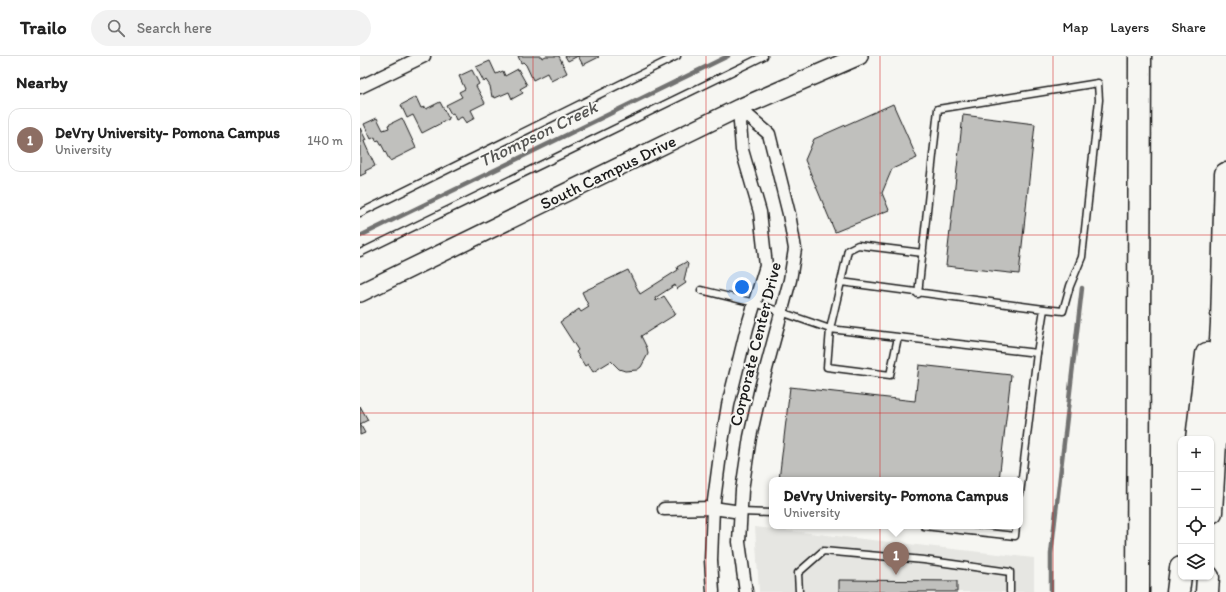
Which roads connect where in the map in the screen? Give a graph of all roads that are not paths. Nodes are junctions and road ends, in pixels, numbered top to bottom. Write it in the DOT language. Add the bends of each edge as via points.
graph roads {
  1 [pos="424,56"];
  2 [pos="677,56"];
  3 [pos="764,56"];
  4 [pos="859,56"];
  5 [pos="1140,56"];
  6 [pos="360,87"];
  7 [pos="739,108"];
  8 [pos="1226,174"];
  9 [pos="1226,184"];
  10 [pos="360,213"];
  11 [pos="922,253"];
  12 [pos="360,254"];
  13 [pos="841,282"];
  14 [pos="701,290"];
  15 [pos="360,293"];
  16 [pos="918,294"];
  17 [pos="755,303"];
  18 [pos="1044,309"];
  19 [pos="782,313"];
  20 [pos="830,329"];
  21 [pos="898,337"];
  22 [pos="1037,353"];
  23 [pos="1197,436"];
  24 [pos="1022,477"];
  25 [pos="713,508"];
  26 [pos="1211,508"];
  27 [pos="664,509"];
  28 [pos="741,512"];
  29 [pos="769,512"];
  30 [pos="951,529"];
  31 [pos="1016,529"];
  32 [pos="1180,580"];
  33 [pos="1208,580"];
  34 [pos="713,592"];
  35 [pos="746,592"];
  36 [pos="799,592"];
  37 [pos="1010,592"];
  38 [pos="1138,592"];
  39 [pos="1178,592"];
  40 [pos="1207,592"];
  1 -- 6 [label="street"];
  2 -- 10 [label="lane"];
  3 -- 12 [label="lane"];
  4 -- 7 [label="street, South Campus Drive"];
  5 -- 38 [label="highway"];
  7 -- 15 [label="street, South Campus Drive"];
  7 -- 17 [label="street, Corporate Center Drive" via="742,150 760,212 766,266"];
  7 -- 19 [label="street, Corporate Center Drive" via="769,134 789,214 794,249"];
  8 -- 9 [label="highway"];
  9 -- 23 [label="highway"];
  9 -- 26 [label="highway" via="1222,322"];
  11 -- 13 [label="lane" via="858,245 848,250"];
  11 -- 16 [label="lane"];
  11 -- 18 [label="lane" via="938,109 1098,83 1100,100 1082,257 1063,311"];
  13 -- 16 [label="lane"];
  13 -- 20 [label="lane"];
  14 -- 17 [label="lane"];
  16 -- 18 [label="lane"];
  17 -- 19 [label="lane"];
  17 -- 25 [label="street, Corporate Center Drive" via="728,405"];
  18 -- 22 [label="lane"];
  19 -- 20 [label="lane"];
  19 -- 28 [label="street, Corporate Center Drive" via="760,388 750,437"];
  20 -- 21 [label="lane"];
  20 -- 21 [label="lane" via="826,367 890,375"];
  21 -- 22 [label="lane"];
  22 -- 24 [label="lane"];
  25 -- 27 [label="street"];
  25 -- 28 [label="street"];
  25 -- 34 [label="street, Corporate Center Drive"];
  28 -- 29 [label="lane"];
  28 -- 35 [label="street, Corporate Center Drive" via="739,542"];
  30 -- 31 [label="lane" via="1015,536"];
  32 -- 39 [label="highway"];
  33 -- 40 [label="highway"];
  36 -- 37 [label="lane" via="798,573 823,551 924,560 1010,572"];
}
